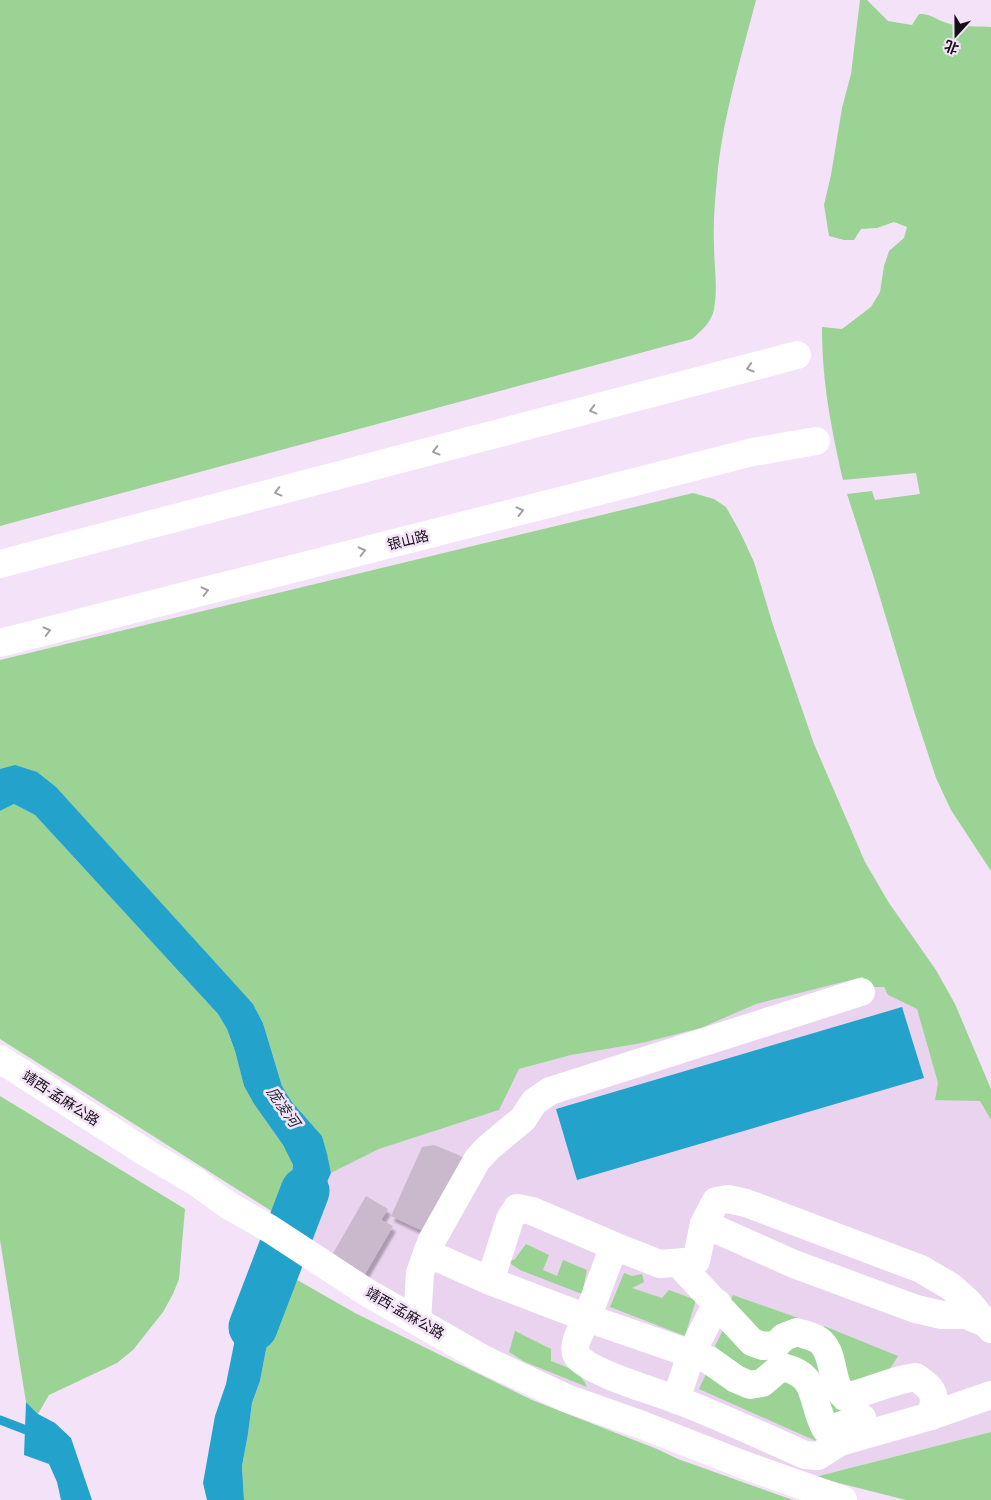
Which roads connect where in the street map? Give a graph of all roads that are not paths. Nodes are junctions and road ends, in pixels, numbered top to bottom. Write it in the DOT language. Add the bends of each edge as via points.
graph roads {
  1 [pos="797,355"];
  2 [pos="816,441"];
  3 [pos="0,564"];
  4 [pos="0,643"];
  5 [pos="861,992"];
  6 [pos="0,1059"];
  7 [pos="704,1224"];
  8 [pos="614,1246"];
  9 [pos="427,1253"];
  10 [pos="679,1264"];
  11 [pos="490,1280"];
  12 [pos="717,1303"];
  13 [pos="586,1318"];
  14 [pos="417,1321"];
  15 [pos="990,1326"];
  16 [pos="691,1354"];
  17 [pos="991,1395"];
  18 [pos="676,1400"];
  19 [pos="920,1419"];
  20 [pos="843,1500"];
  1 -- 3 [label="main road, one-way"];
  4 -- 2 [label="main road, 银山路, one-way" via="743,455"];
  5 -- 9 [label="main road" via="550,1091 534,1102 522,1119 477,1160"];
  6 -- 14 [label="main road, 靖西-孟麻公路"];
  7 -- 10 [label="main road" via="696,1261"];
  7 -- 15 [label="main road" via="794,1264 916,1309 942,1315 966,1315"];
  7 -- 15 [label="main road" via="716,1202 728,1199 746,1203 921,1269 950,1286"];
  8 -- 10 [label="main road" via="660,1264"];
  8 -- 11 [label="main road" via="518,1208 510,1219"];
  8 -- 13 [label="main road"];
  9 -- 11 [label="main road"];
  9 -- 14 [label="main road" via="420,1273"];
  10 -- 12 [label="main road"];
  11 -- 13 [label="main road"];
  12 -- 16 [label="main road"];
  12 -- 19 [label="main road" via="752,1342 762,1346 776,1345 784,1337 797,1332 822,1342 828,1352 838,1390 845,1397 898,1379 916,1377 931,1388 935,1400"];
  13 -- 16 [label="main road"];
  13 -- 18 [label="main road" via="575,1343 577,1355 585,1364"];
  14 -- 20 [label="main road, 靖西-孟麻公路" via="483,1359 566,1398"];
  16 -- 18 [label="main road"];
  16 -- 19 [label="main road" via="709,1360 736,1379 750,1384 762,1383 780,1367 793,1369 805,1376 825,1428 834,1428 884,1410 899,1409"];
  17 -- 19 [label="main road"];
  18 -- 19 [label="main road" via="805,1455 818,1456 840,1442"];
}
